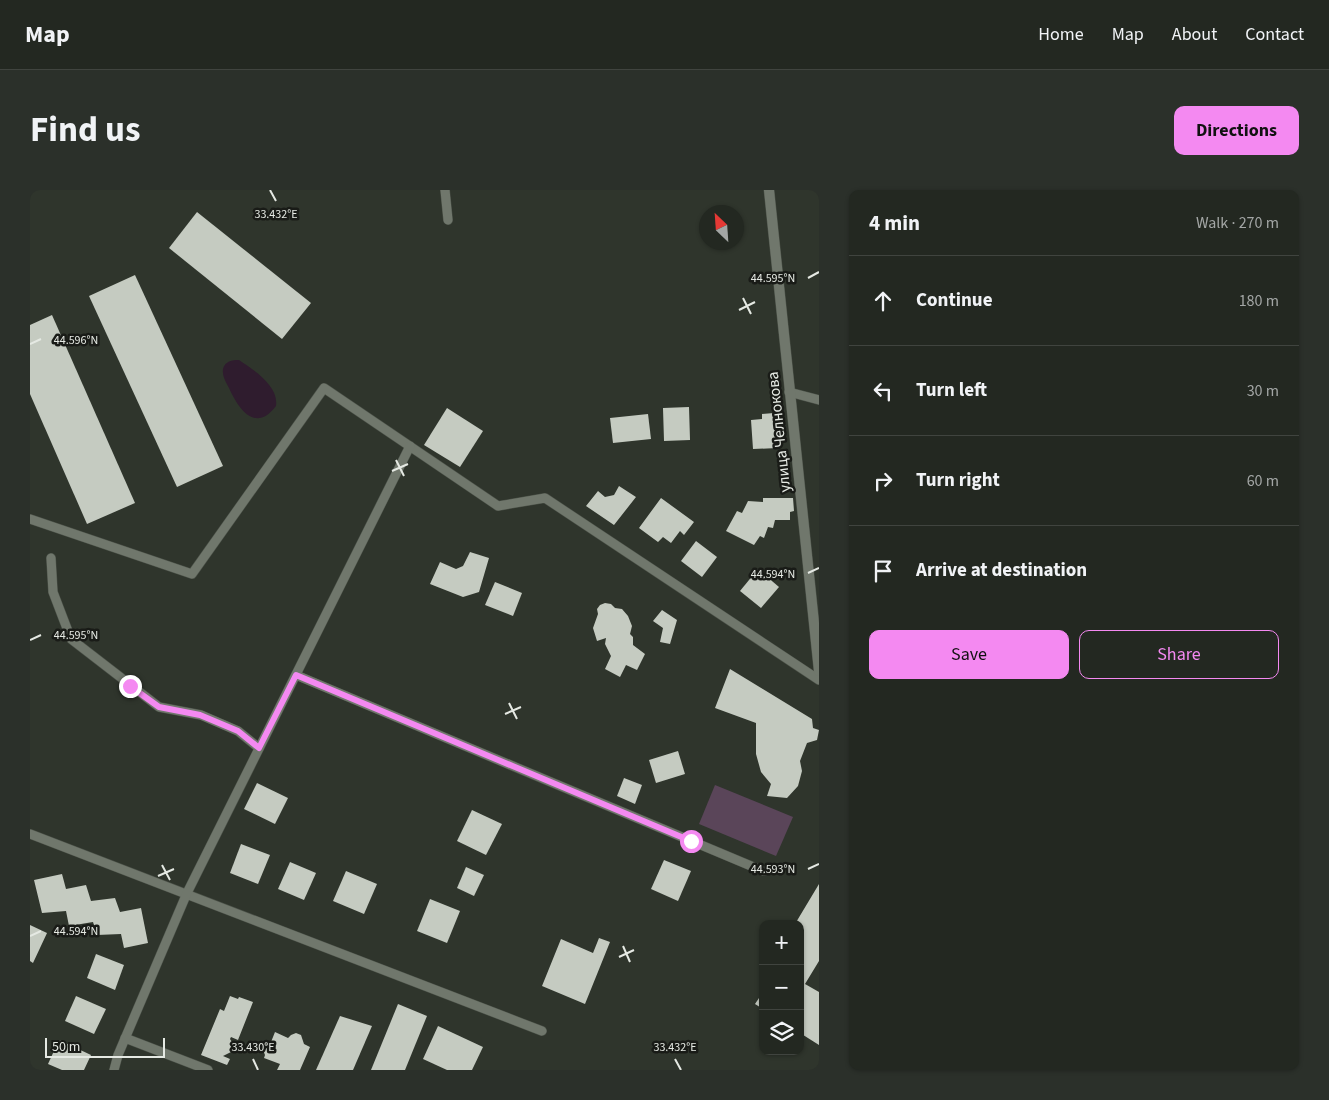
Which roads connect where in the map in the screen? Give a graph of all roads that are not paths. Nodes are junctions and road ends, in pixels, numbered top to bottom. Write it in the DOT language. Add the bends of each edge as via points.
graph roads {
  1 [pos="446,190"];
  2 [pos="769,190"];
  3 [pos="448,220"];
  4 [pos="789,392"];
  5 [pos="819,400"];
  6 [pos="410,446"];
  7 [pos="30,519"];
  8 [pos="51,558"];
  9 [pos="819,671"];
  10 [pos="296,675"];
  11 [pos="819,680"];
  12 [pos="259,748"];
  13 [pos="30,834"];
  14 [pos="763,871"];
  15 [pos="187,893"];
  16 [pos="542,1031"];
  17 [pos="126,1038"];
  18 [pos="114,1070"];
  19 [pos="208,1070"];
  1 -- 3 [label="lane"];
  2 -- 4 [label="street, улица Челнокова"];
  4 -- 5 [label="lane"];
  4 -- 9 [label="street, улица Челнокова"];
  6 -- 7 [label="lane" via="324,388 192,574"];
  6 -- 10 [label="lane"];
  6 -- 11 [label="lane" via="498,506 545,498"];
  8 -- 12 [label="lane" via="54,592 71,639 159,707 208,718 238,731"];
  10 -- 12 [label="lane"];
  10 -- 14 [label="lane"];
  12 -- 15 [label="lane"];
  13 -- 15 [label="lane"];
  15 -- 16 [label="lane"];
  15 -- 17 [label="lane"];
  17 -- 18 [label="lane"];
  17 -- 19 [label="lane"];
}
